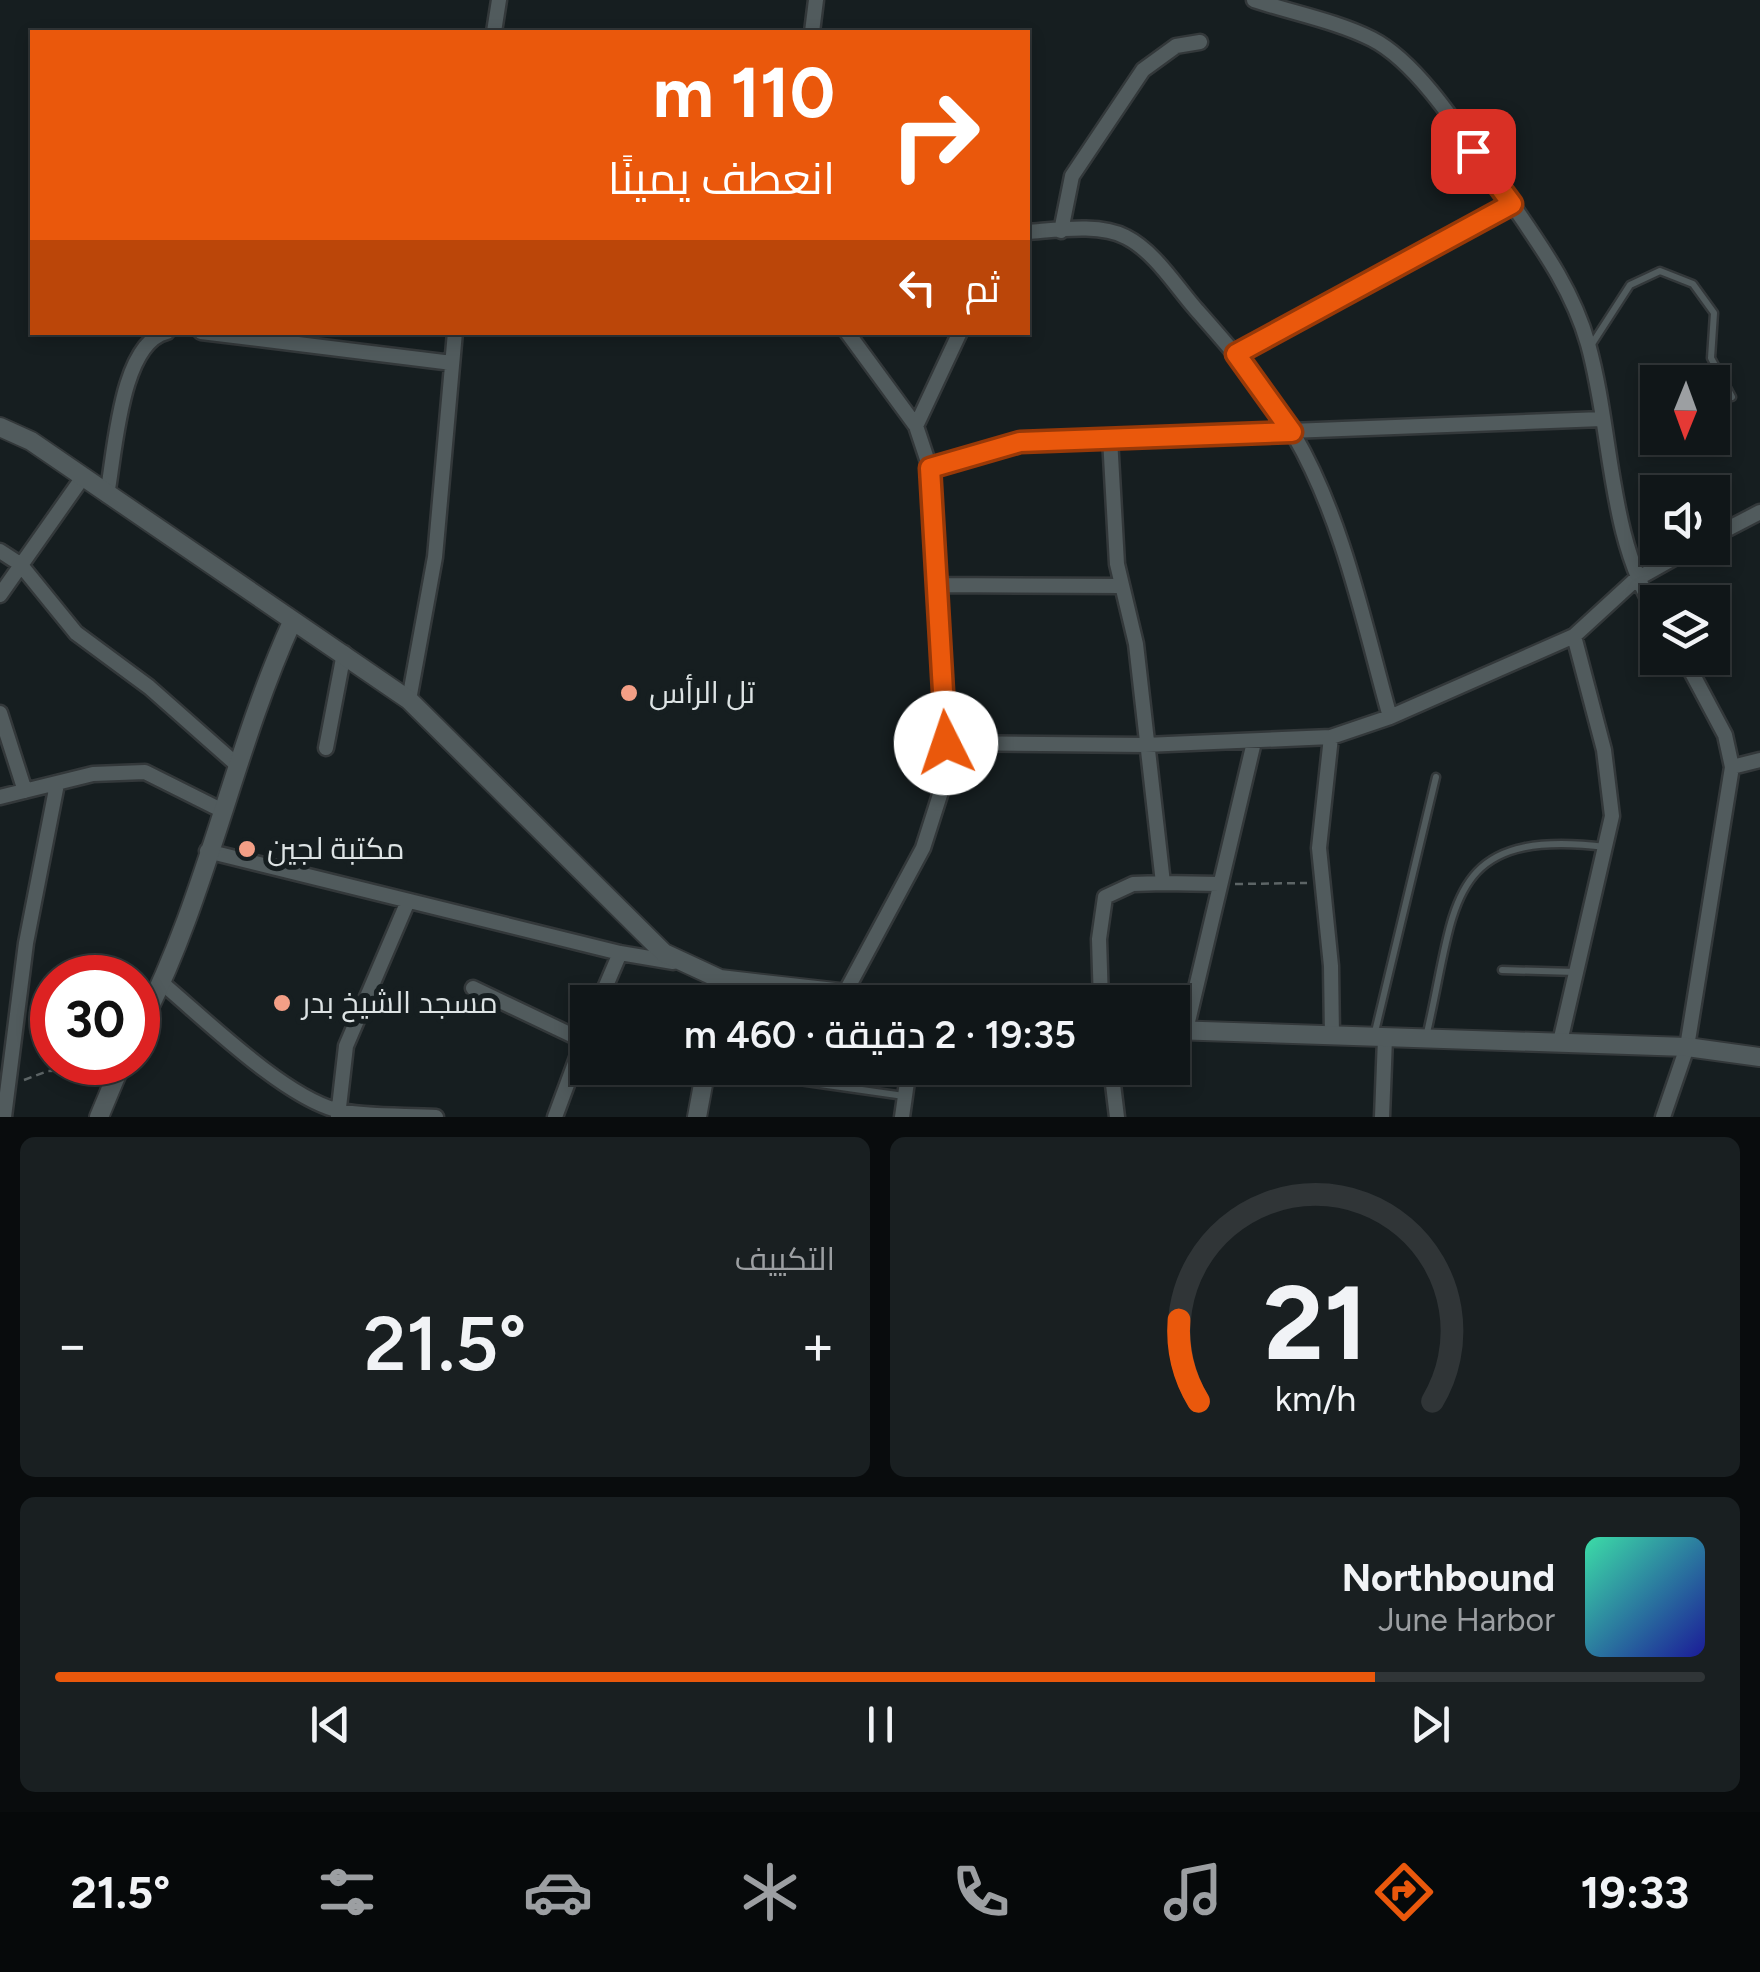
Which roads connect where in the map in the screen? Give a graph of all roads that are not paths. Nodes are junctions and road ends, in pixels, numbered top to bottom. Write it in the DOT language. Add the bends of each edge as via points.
graph roads {
  1 [pos="499,0"];
  2 [pos="816,0"];
  3 [pos="1254,0"];
  4 [pos="494,30"];
  5 [pos="812,30"];
  6 [pos="1200,42"];
  7 [pos="1512,204"];
  8 [pos="1061,230"];
  9 [pos="1030,232"];
  10 [pos="160,335"];
  11 [pos="224,335"];
  12 [pos="455,335"];
  13 [pos="849,335"];
  14 [pos="959,335"];
  15 [pos="1589,348"];
  16 [pos="1236,354"];
  17 [pos="452,363"];
  18 [pos="1732,396"];
  19 [pos="1602,419"];
  20 [pos="916,426"];
  21 [pos="0,427"];
  22 [pos="1292,432"];
  23 [pos="1110,438"];
  24 [pos="930,468"];
  25 [pos="82,477"];
  26 [pos="108,495"];
  27 [pos="1760,512"];
  28 [pos="1730,528"];
  29 [pos="0,551"];
  30 [pos="20,564"];
  31 [pos="1662,565"];
  32 [pos="1635,580"];
  33 [pos="934,585"];
  34 [pos="1122,586"];
  35 [pos="1640,588"];
  36 [pos="0,595"];
  37 [pos="292,622"];
  38 [pos="1574,636"];
  39 [pos="344,653"];
  40 [pos="1693,675"];
  41 [pos="409,700"];
  42 [pos="1390,717"];
  43 [pos="1,718"];
  44 [pos="1331,736"];
  45 [pos="1254,742"];
  46 [pos="946,743"];
  47 [pos="1145,745"];
  48 [pos="326,748"];
  49 [pos="1760,760"];
  50 [pos="236,764"];
  51 [pos="1732,767"];
  52 [pos="1436,776"];
  53 [pos="58,784"];
  54 [pos="25,791"];
  55 [pos="0,797"];
  56 [pos="221,810"];
  57 [pos="1607,848"];
  58 [pos="207,852"];
  59 [pos="1163,882"];
  60 [pos="1219,884"];
  61 [pos="408,901"];
  62 [pos="620,954"];
  63 [pos="684,964"];
  64 [pos="1502,970"];
  65 [pos="1577,972"];
  66 [pos="720,978"];
  67 [pos="162,983"];
  68 [pos="606,985"];
  69 [pos="719,985"];
  70 [pos="775,985"];
  71 [pos="850,985"];
  72 [pos="1100,985"];
  73 [pos="160,987"];
  74 [pos="473,988"];
  75 [pos="1190,990"];
  76 [pos="570,1028"];
  77 [pos="1190,1030"];
  78 [pos="1332,1036"];
  79 [pos="1379,1038"];
  80 [pos="1425,1039"];
  81 [pos="1560,1042"];
  82 [pos="1687,1047"];
  83 [pos="1760,1057"];
  84 [pos="570,1076"];
  85 [pos="112,1085"];
  86 [pos="703,1085"];
  87 [pos="827,1085"];
  88 [pos="907,1085"];
  89 [pos="1113,1085"];
  90 [pos="905,1096"];
  91 [pos="338,1114"];
  92 [pos="4,1117"];
  93 [pos="98,1117"];
  94 [pos="436,1117"];
  95 [pos="555,1117"];
  96 [pos="697,1117"];
  97 [pos="902,1117"];
  98 [pos="1117,1117"];
  99 [pos="1382,1117"];
  100 [pos="1664,1117"];
  1 -- 4 [label="street"];
  2 -- 5 [label="street"];
  3 -- 7 [label="street" via="1349,30 1396,57"];
  6 -- 8 [label="street" via="1176,46 1142,70 1072,176"];
  7 -- 15 [label="street" via="1574,302"];
  7 -- 16 [label="street"];
  8 -- 9 [label="street"];
  8 -- 16 [label="street" via="1127,237"];
  10 -- 26 [label="street" via="149,340 130,373"];
  11 -- 17 [label="street"];
  12 -- 17 [label="street"];
  13 -- 20 [label="street"];
  14 -- 20 [label="street"];
  15 -- 18 [label="lane" via="1630,285 1660,271 1693,284 1714,313 1711,358"];
  15 -- 19 [label="street"];
  16 -- 22 [label="street"];
  17 -- 41 [label="street" via="434,557"];
  19 -- 22 [label="street"];
  19 -- 32 [label="street"];
  20 -- 24 [label="street"];
  21 -- 25 [label="street"];
  22 -- 23 [label="street"];
  22 -- 42 [label="street" via="1354,589"];
  23 -- 24 [label="street" via="1020,442"];
  23 -- 34 [label="street"];
  24 -- 33 [label="street"];
  25 -- 26 [label="street"];
  25 -- 30 [label="street"];
  26 -- 37 [label="street"];
  27 -- 28 [label="street"];
  29 -- 30 [label="street"];
  30 -- 36 [label="street"];
  30 -- 50 [label="street" via="76,632"];
  31 -- 32 [label="street"];
  32 -- 35 [label="street"];
  32 -- 38 [label="street"];
  33 -- 34 [label="street"];
  33 -- 46 [label="street"];
  34 -- 47 [label="street" via="1136,644"];
  37 -- 39 [label="street"];
  37 -- 50 [label="street"];
  38 -- 42 [label="street"];
  38 -- 57 [label="street" via="1609,783"];
  39 -- 41 [label="street"];
  39 -- 48 [label="street"];
  40 -- 51 [label="street" via="1725,735"];
  41 -- 63 [label="street" via="636,930"];
  42 -- 44 [label="street"];
  43 -- 54 [label="street"];
  44 -- 45 [label="street"];
  44 -- 78 [label="street" via="1319,824"];
  45 -- 47 [label="street"];
  45 -- 60 [label="street"];
  46 -- 47 [label="street"];
  46 -- 71 [label="street" via="946,776 923,848"];
  47 -- 59 [label="street"];
  49 -- 51 [label="street"];
  50 -- 56 [label="street"];
  51 -- 82 [label="street"];
  52 -- 79 [label="lane"];
  53 -- 54 [label="street"];
  53 -- 56 [label="street" via="93,774 145,772"];
  53 -- 92 [label="street" via="26,942"];
  54 -- 55 [label="street"];
  56 -- 58 [label="street"];
  57 -- 65 [label="street"];
  57 -- 80 [label="lane" via="1565,842 1518,846 1478,867 1462,893"];
  58 -- 61 [label="street"];
  58 -- 67 [label="street"];
  59 -- 60 [label="street"];
  59 -- 72 [label="street" via="1133,884 1105,897"];
  60 -- 75 [label="street"];
  61 -- 62 [label="street"];
  61 -- 91 [label="street" via="346,1046"];
  62 -- 63 [label="street"];
  62 -- 68 [label="street"];
  63 -- 66 [label="street"];
  64 -- 65 [label="lane"];
  65 -- 81 [label="street"];
  66 -- 69 [label="street"];
  66 -- 70 [label="street"];
  67 -- 73 [label="street"];
  67 -- 91 [label="street" via="292,1088"];
  74 -- 76 [label="street"];
  77 -- 78 [label="street"];
  78 -- 79 [label="street"];
  79 -- 80 [label="street"];
  79 -- 99 [label="street"];
  80 -- 81 [label="street"];
  81 -- 82 [label="street"];
  82 -- 83 [label="street"];
  82 -- 100 [label="street"];
  84 -- 95 [label="street"];
  85 -- 93 [label="street"];
  86 -- 96 [label="street"];
  87 -- 90 [label="lane"];
  88 -- 90 [label="street"];
  89 -- 98 [label="street"];
  90 -- 97 [label="street"];
  91 -- 94 [label="street"];
}
